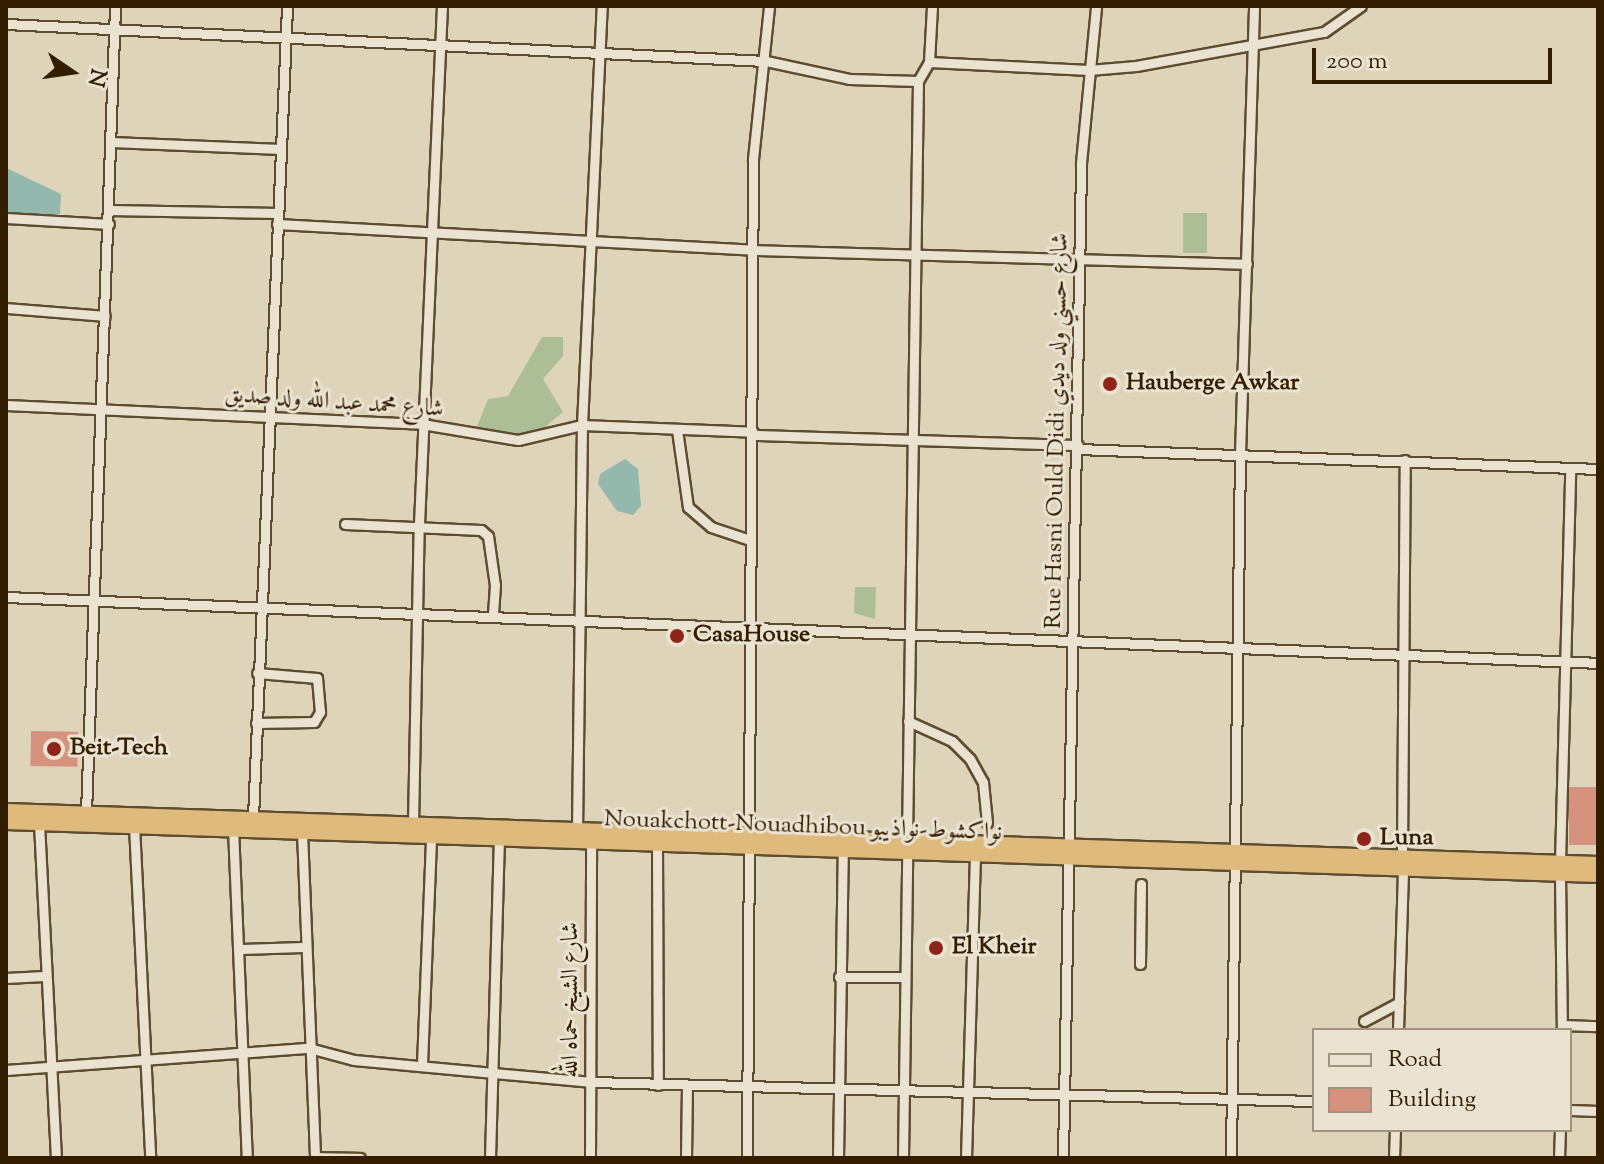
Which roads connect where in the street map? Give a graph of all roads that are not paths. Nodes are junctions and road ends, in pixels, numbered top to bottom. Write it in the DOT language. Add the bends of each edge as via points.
graph roads {
  1 [pos="115,6"];
  2 [pos="287,6"];
  3 [pos="442,6"];
  4 [pos="602,6"];
  5 [pos="769,6"];
  6 [pos="932,6"];
  7 [pos="1096,6"];
  8 [pos="1254,6"];
  9 [pos="1361,6"];
  10 [pos="6,24"];
  11 [pos="114,30"];
  12 [pos="285,38"];
  13 [pos="1253,44"];
  14 [pos="440,45"];
  15 [pos="599,57"];
  16 [pos="766,61"];
  17 [pos="929,62"];
  18 [pos="1089,70"];
  19 [pos="918,81"];
  20 [pos="111,142"];
  21 [pos="281,149"];
  22 [pos="109,210"];
  23 [pos="6,218"];
  24 [pos="278,219"];
  25 [pos="109,224"];
  26 [pos="436,233"];
  27 [pos="590,242"];
  28 [pos="753,250"];
  29 [pos="915,255"];
  30 [pos="1081,260"];
  31 [pos="1247,264"];
  32 [pos="6,308"];
  33 [pos="105,316"];
  34 [pos="6,405"];
  35 [pos="101,408"];
  36 [pos="266,419"];
  37 [pos="422,424"];
  38 [pos="582,425"];
  39 [pos="677,430"];
  40 [pos="753,434"];
  41 [pos="913,441"];
  42 [pos="1078,447"];
  43 [pos="1240,454"];
  44 [pos="1405,460"];
  45 [pos="1570,468"];
  46 [pos="1598,469"];
  47 [pos="345,524"];
  48 [pos="419,524"];
  49 [pos="750,540"];
  50 [pos="6,597"];
  51 [pos="93,600"];
  52 [pos="259,609"];
  53 [pos="493,613"];
  54 [pos="418,614"];
  55 [pos="579,619"];
  56 [pos="747,628"];
  57 [pos="909,634"];
  58 [pos="1075,639"];
  59 [pos="1238,645"];
  60 [pos="1404,650"];
  61 [pos="1568,662"];
  62 [pos="1598,663"];
  63 [pos="257,673"];
  64 [pos="908,721"];
  65 [pos="256,723"];
  66 [pos="6,811"];
  67 [pos="86,813"];
  68 [pos="253,818"];
  69 [pos="6,822"];
  70 [pos="39,823"];
  71 [pos="987,823"];
  72 [pos="413,824"];
  73 [pos="134,825"];
  74 [pos="233,828"];
  75 [pos="577,831"];
  76 [pos="302,832"];
  77 [pos="431,836"];
  78 [pos="499,838"];
  79 [pos="591,842"];
  80 [pos="748,843"];
  81 [pos="657,844"];
  82 [pos="907,846"];
  83 [pos="1068,851"];
  84 [pos="843,853"];
  85 [pos="975,855"];
  86 [pos="1233,857"];
  87 [pos="1402,863"];
  88 [pos="1598,864"];
  89 [pos="1560,868"];
  90 [pos="1598,875"];
  91 [pos="1141,884"];
  92 [pos="306,947"];
  93 [pos="238,949"];
  94 [pos="1140,964"];
  95 [pos="44,976"];
  96 [pos="839,977"];
  97 [pos="905,977"];
  98 [pos="6,978"];
  99 [pos="1399,1002"];
  100 [pos="1364,1021"];
  101 [pos="1598,1026"];
  102 [pos="1562,1027"];
  103 [pos="1398,1028"];
  104 [pos="309,1048"];
  105 [pos="242,1053"];
  106 [pos="145,1060"];
  107 [pos="52,1064"];
  108 [pos="422,1064"];
  109 [pos="6,1070"];
  110 [pos="491,1071"];
  111 [pos="592,1082"];
  112 [pos="658,1085"];
  113 [pos="687,1085"];
  114 [pos="748,1087"];
  115 [pos="836,1089"];
  116 [pos="903,1092"];
  117 [pos="1064,1092"];
  118 [pos="967,1093"];
  119 [pos="1230,1097"];
  120 [pos="1312,1101"];
  121 [pos="1572,1110"];
  122 [pos="1598,1111"];
  123 [pos="1395,1132"];
  124 [pos="1560,1132"];
  125 [pos="56,1158"];
  126 [pos="150,1158"];
  127 [pos="247,1158"];
  128 [pos="315,1158"];
  129 [pos="360,1158"];
  130 [pos="490,1158"];
  131 [pos="590,1158"];
  132 [pos="686,1158"];
  133 [pos="747,1158"];
  134 [pos="838,1158"];
  135 [pos="903,1158"];
  136 [pos="966,1158"];
  137 [pos="1063,1158"];
  138 [pos="1231,1158"];
  139 [pos="1394,1158"];
  140 [pos="1559,1158"];
  1 -- 11 [label="street"];
  2 -- 12 [label="street"];
  3 -- 14 [label="street"];
  4 -- 15 [label="street"];
  5 -- 16 [label="street"];
  6 -- 17 [label="street"];
  7 -- 18 [label="street, Rue Hasni Ould Didi شارع حسني ولد ديدي"];
  8 -- 13 [label="street"];
  9 -- 13 [label="street" via="1324,32"];
  10 -- 11 [label="street"];
  11 -- 12 [label="street"];
  11 -- 20 [label="street"];
  12 -- 14 [label="street"];
  12 -- 21 [label="street"];
  13 -- 18 [label="street"];
  13 -- 31 [label="street"];
  14 -- 15 [label="street"];
  14 -- 26 [label="street"];
  15 -- 16 [label="street"];
  15 -- 27 [label="street"];
  16 -- 19 [label="street" via="849,79"];
  16 -- 28 [label="street" via="755,121"];
  17 -- 18 [label="street"];
  17 -- 19 [label="street"];
  18 -- 30 [label="street, Rue Hasni Ould Didi شارع حسني ولد ديدي"];
  19 -- 29 [label="street"];
  20 -- 21 [label="street"];
  20 -- 22 [label="street"];
  21 -- 24 [label="street"];
  22 -- 24 [label="street"];
  22 -- 25 [label="street"];
  23 -- 25 [label="street"];
  24 -- 26 [label="street"];
  24 -- 36 [label="street"];
  25 -- 33 [label="street"];
  26 -- 27 [label="street"];
  26 -- 37 [label="street"];
  27 -- 28 [label="street"];
  27 -- 38 [label="street"];
  28 -- 29 [label="street"];
  28 -- 40 [label="street"];
  29 -- 30 [label="street"];
  29 -- 41 [label="street"];
  30 -- 31 [label="street"];
  30 -- 42 [label="street, Rue Hasni Ould Didi شارع حسني ولد ديدي"];
  31 -- 43 [label="street"];
  32 -- 33 [label="street"];
  33 -- 35 [label="street"];
  34 -- 35 [label="street, شارع محمد عبد الله ولد صديق"];
  35 -- 36 [label="street, شارع محمد عبد الله ولد صديق"];
  35 -- 51 [label="street"];
  36 -- 37 [label="street, شارع محمد عبد الله ولد صديق"];
  36 -- 52 [label="street"];
  37 -- 38 [label="street, شارع محمد عبد الله ولد صديق" via="518,440"];
  37 -- 48 [label="street"];
  38 -- 39 [label="street, شارع محمد عبد الله ولد صديق"];
  38 -- 55 [label="street"];
  39 -- 40 [label="street, شارع محمد عبد الله ولد صديق"];
  39 -- 49 [label="street" via="688,507 711,527"];
  40 -- 41 [label="street, شارع محمد عبد الله ولد صديق"];
  40 -- 49 [label="street"];
  41 -- 42 [label="street, شارع محمد عبد الله ولد صديق"];
  41 -- 57 [label="street"];
  42 -- 43 [label="street, شارع محمد عبد الله ولد صديق"];
  42 -- 58 [label="street, Rue Hasni Ould Didi شارع حسني ولد ديدي"];
  43 -- 44 [label="street, شارع محمد عبد الله ولد صديق"];
  43 -- 59 [label="street"];
  44 -- 45 [label="street, شارع محمد عبد الله ولد صديق"];
  44 -- 60 [label="street"];
  45 -- 46 [label="street, شارع محمد عبد الله ولد صديق"];
  45 -- 61 [label="street"];
  47 -- 48 [label="street"];
  48 -- 53 [label="street" via="488,536"];
  48 -- 54 [label="street"];
  49 -- 56 [label="street"];
  50 -- 51 [label="street"];
  51 -- 52 [label="street"];
  51 -- 67 [label="street"];
  52 -- 54 [label="street"];
  52 -- 63 [label="street"];
  53 -- 54 [label="street"];
  53 -- 55 [label="street"];
  54 -- 72 [label="street"];
  55 -- 56 [label="street"];
  55 -- 75 [label="street"];
  56 -- 57 [label="street"];
  56 -- 80 [label="street"];
  57 -- 58 [label="street"];
  57 -- 64 [label="street"];
  58 -- 59 [label="street"];
  58 -- 83 [label="street, Rue Hasni Ould Didi شارع حسني ولد ديدي"];
  59 -- 60 [label="street"];
  59 -- 86 [label="street"];
  60 -- 61 [label="street"];
  60 -- 87 [label="street"];
  61 -- 62 [label="street"];
  61 -- 89 [label="street"];
  63 -- 65 [label="street"];
  63 -- 65 [label="street" via="317,678 320,712 314,722"];
  64 -- 71 [label="street" via="952,741 970,759 983,782"];
  64 -- 82 [label="street"];
  65 -- 68 [label="street"];
  66 -- 67 [label="highway, Nouakchott-Nouadhibou نواكشوط-نواذيبو"];
  67 -- 68 [label="highway, Nouakchott-Nouadhibou نواكشوط-نواذيبو"];
  68 -- 72 [label="highway, Nouakchott-Nouadhibou نواكشوط-نواذيبو"];
  69 -- 70 [label="highway, Nouakchott-Nouadhibou نواكشوط-نواذيبو"];
  70 -- 73 [label="highway, Nouakchott-Nouadhibou نواكشوط-نواذيبو"];
  70 -- 95 [label="street"];
  72 -- 75 [label="highway, Nouakchott-Nouadhibou نواكشوط-نواذيبو"];
  73 -- 74 [label="highway, Nouakchott-Nouadhibou نواكشوط-نواذيبو"];
  73 -- 106 [label="street"];
  74 -- 76 [label="highway, Nouakchott-Nouadhibou نواكشوط-نواذيبو"];
  74 -- 93 [label="street"];
  75 -- 80 [label="highway, Nouakchott-Nouadhibou نواكشوط-نواذيبو"];
  76 -- 77 [label="highway, Nouakchott-Nouadhibou نواكشوط-نواذيبو"];
  76 -- 92 [label="street"];
  77 -- 78 [label="highway, Nouakchott-Nouadhibou نواكشوط-نواذيبو"];
  77 -- 108 [label="street"];
  78 -- 79 [label="highway, Nouakchott-Nouadhibou نواكشوط-نواذيبو"];
  78 -- 110 [label="street"];
  79 -- 81 [label="highway, Nouakchott-Nouadhibou نواكشوط-نواذيبو"];
  79 -- 111 [label="street, شارع الشيخ حماه الله"];
  80 -- 81 [label="highway, Nouakchott-Nouadhibou نواكشوط-نواذيبو"];
  80 -- 82 [label="highway, Nouakchott-Nouadhibou نواكشوط-نواذيبو"];
  80 -- 84 [label="highway, Nouakchott-Nouadhibou نواكشوط-نواذيبو"];
  80 -- 114 [label="street"];
  81 -- 112 [label="street"];
  82 -- 83 [label="highway, Nouakchott-Nouadhibou نواكشوط-نواذيبو"];
  82 -- 84 [label="highway, Nouakchott-Nouadhibou نواكشوط-نواذيبو"];
  82 -- 85 [label="highway, Nouakchott-Nouadhibou نواكشوط-نواذيبو"];
  82 -- 97 [label="street"];
  83 -- 85 [label="highway, Nouakchott-Nouadhibou نواكشوط-نواذيبو"];
  83 -- 86 [label="highway, Nouakchott-Nouadhibou نواكشوط-نواذيبو"];
  83 -- 117 [label="street, Rue Hasni Ould Didi شارع حسني ولد ديدي"];
  84 -- 96 [label="street"];
  85 -- 118 [label="street"];
  86 -- 87 [label="highway, Nouakchott-Nouadhibou نواكشوط-نواذيبو"];
  86 -- 119 [label="street"];
  87 -- 89 [label="highway, Nouakchott-Nouadhibou نواكشوط-نواذيبو"];
  87 -- 99 [label="street"];
  88 -- 89 [label="highway, Nouakchott-Nouadhibou نواكشوط-نواذيبو"];
  89 -- 90 [label="highway, Nouakchott-Nouadhibou نواكشوط-نواذيبو"];
  89 -- 102 [label="street"];
  91 -- 94 [label="street"];
  92 -- 93 [label="street"];
  92 -- 104 [label="street"];
  93 -- 105 [label="street"];
  95 -- 98 [label="street"];
  95 -- 107 [label="street"];
  96 -- 97 [label="street"];
  96 -- 115 [label="street"];
  97 -- 116 [label="street"];
  99 -- 100 [label="street"];
  99 -- 103 [label="street"];
  101 -- 102 [label="street"];
  104 -- 105 [label="street"];
  104 -- 108 [label="street" via="354,1060"];
  104 -- 128 [label="street"];
  105 -- 106 [label="street"];
  105 -- 127 [label="street"];
  106 -- 107 [label="street"];
  106 -- 126 [label="street"];
  107 -- 109 [label="street"];
  107 -- 125 [label="street"];
  108 -- 110 [label="street"];
  110 -- 111 [label="street"];
  110 -- 130 [label="street"];
  111 -- 112 [label="street"];
  111 -- 131 [label="street, شارع الشيخ حماه الله"];
  112 -- 113 [label="street"];
  113 -- 114 [label="street"];
  113 -- 132 [label="street"];
  114 -- 115 [label="street"];
  114 -- 133 [label="street"];
  115 -- 116 [label="street"];
  115 -- 134 [label="street"];
  116 -- 118 [label="street"];
  116 -- 135 [label="street"];
  117 -- 118 [label="street"];
  117 -- 119 [label="street"];
  117 -- 137 [label="street, Rue Hasni Ould Didi شارع حسني ولد ديدي"];
  118 -- 136 [label="street"];
  119 -- 120 [label="street"];
  119 -- 138 [label="street"];
  121 -- 122 [label="street"];
  123 -- 139 [label="street"];
  124 -- 140 [label="street"];
  128 -- 129 [label="street"];
}
